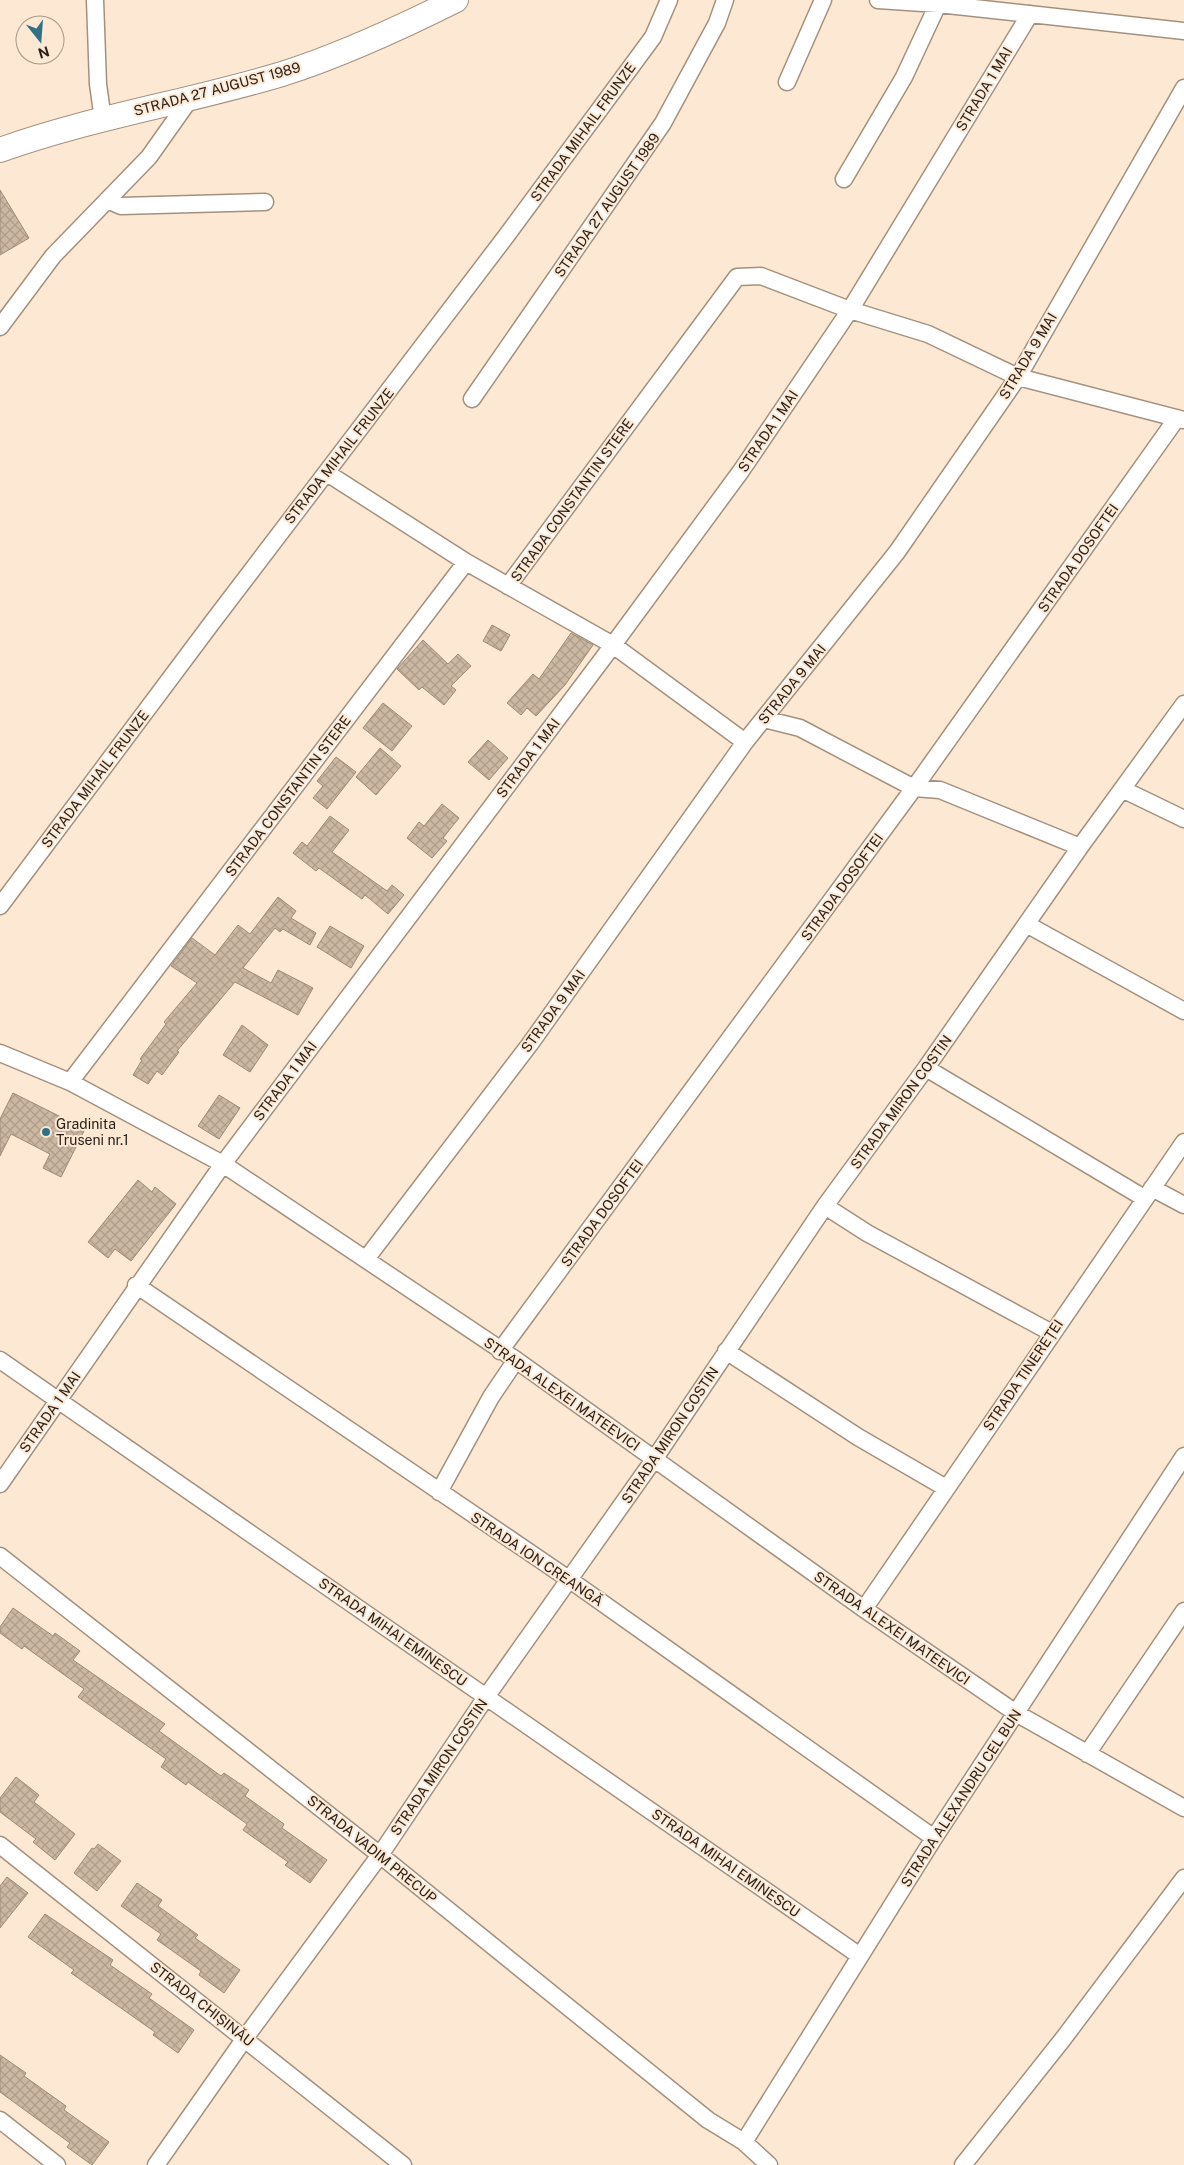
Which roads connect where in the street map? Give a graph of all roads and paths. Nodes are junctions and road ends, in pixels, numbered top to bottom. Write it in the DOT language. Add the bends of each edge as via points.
graph roads {
  1 [pos="95,0"];
  2 [pos="456,0"];
  3 [pos="669,0"];
  4 [pos="725,0"];
  5 [pos="823,0"];
  6 [pos="878,0"];
  7 [pos="938,4"];
  8 [pos="1030,14"];
  9 [pos="1184,31"];
  10 [pos="787,82"];
  11 [pos="1184,88"];
  12 [pos="190,99"];
  13 [pos="103,120"];
  14 [pos="0,150"];
  15 [pos="844,179"];
  16 [pos="107,200"];
  17 [pos="265,202"];
  18 [pos="850,310"];
  19 [pos="0,327"];
  20 [pos="1018,377"];
  21 [pos="472,399"];
  22 [pos="1181,419"];
  23 [pos="327,473"];
  24 [pos="466,562"];
  25 [pos="508,586"];
  26 [pos="613,645"];
  27 [pos="1184,704"];
  28 [pos="764,719"];
  29 [pos="745,742"];
  30 [pos="914,788"];
  31 [pos="1124,790"];
  32 [pos="1184,819"];
  33 [pos="1080,847"];
  34 [pos="0,906"];
  35 [pos="1028,925"];
  36 [pos="1184,1011"];
  37 [pos="0,1053"];
  38 [pos="926,1068"];
  39 [pos="70,1082"];
  40 [pos="1184,1142"];
  41 [pos="223,1164"];
  42 [pos="1148,1193"];
  43 [pos="1184,1205"];
  44 [pos="825,1206"];
  45 [pos="366,1259"];
  46 [pos="136,1285"];
  47 [pos="1052,1333"];
  48 [pos="500,1351"];
  49 [pos="726,1351"];
  50 [pos="0,1360"];
  51 [pos="516,1360"];
  52 [pos="58,1401"];
  53 [pos="1184,1456"];
  54 [pos="655,1458"];
  55 [pos="0,1484"];
  56 [pos="946,1488"];
  57 [pos="439,1492"];
  58 [pos="0,1556"];
  59 [pos="570,1580"];
  60 [pos="864,1609"];
  61 [pos="1184,1611"];
  62 [pos="486,1697"];
  63 [pos="1016,1713"];
  64 [pos="1087,1754"];
  65 [pos="1184,1808"];
  66 [pos="934,1838"];
  67 [pos="0,1845"];
  68 [pos="380,1855"];
  69 [pos="1184,1878"];
  70 [pos="860,1956"];
  71 [pos="245,2038"];
  72 [pos="0,2120"];
  73 [pos="744,2142"];
  74 [pos="57,2165"];
  75 [pos="156,2165"];
  76 [pos="403,2165"];
  77 [pos="769,2165"];
  78 [pos="963,2165"];
  1 -- 13 [label="street" via="98,84"];
  2 -- 12 [label="street, STRADA 27 AUGUST 1989" via="384,35 284,73"];
  3 -- 23 [label="street, STRADA MIHAIL FRUNZE" via="653,37"];
  4 -- 21 [label="street, STRADA 27 AUGUST 1989" via="717,23 663,123"];
  5 -- 10 [label="street"];
  6 -- 7 [label="street"];
  7 -- 8 [label="street"];
  7 -- 15 [label="street" via="904,77"];
  8 -- 9 [label="street"];
  8 -- 18 [label="street, STRADA 1 MAI"];
  11 -- 20 [label="street, STRADA 9 MAI"];
  12 -- 13 [label="street, STRADA 27 AUGUST 1989"];
  12 -- 16 [label="street" via="149,156"];
  13 -- 14 [label="street, STRADA 27 AUGUST 1989" via="40,135"];
  16 -- 17 [label="street" via="120,206"];
  16 -- 19 [label="street" via="53,256"];
  18 -- 20 [label="street, STRADA CONSTANTIN STERE" via="928,334"];
  18 -- 25 [label="street, STRADA CONSTANTIN STERE" via="761,276 737,277"];
  18 -- 26 [label="street, STRADA 1 MAI" via="741,471"];
  20 -- 22 [label="street, STRADA CONSTANTIN STERE"];
  20 -- 28 [label="street, STRADA 9 MAI" via="897,552"];
  22 -- 30 [label="street, STRADA DOSOFTEI"];
  23 -- 24 [label="street"];
  23 -- 34 [label="street, STRADA MIHAIL FRUNZE"];
  24 -- 25 [label="street, STRADA CONSTANTIN STERE"];
  24 -- 39 [label="street, STRADA CONSTANTIN STERE"];
  25 -- 26 [label="street"];
  26 -- 29 [label="street"];
  26 -- 41 [label="street, STRADA 1 MAI"];
  27 -- 31 [label="street, STRADA MIRON COSTIN"];
  28 -- 29 [label="street, STRADA 9 MAI"];
  28 -- 30 [label="street" via="800,728"];
  29 -- 45 [label="street, STRADA 9 MAI" via="530,1044"];
  30 -- 33 [label="street" via="940,790"];
  30 -- 48 [label="street, STRADA DOSOFTEI"];
  31 -- 32 [label="street"];
  31 -- 33 [label="street, STRADA MIRON COSTIN"];
  33 -- 35 [label="street, STRADA MIRON COSTIN"];
  35 -- 36 [label="street"];
  35 -- 38 [label="street, STRADA MIRON COSTIN"];
  37 -- 39 [label="street, STRADA ALEXEI MATEEVICI"];
  38 -- 42 [label="street"];
  38 -- 44 [label="street, STRADA MIRON COSTIN"];
  39 -- 41 [label="street, STRADA ALEXEI MATEEVICI"];
  40 -- 42 [label="street, STRADA TINEREȚEI"];
  41 -- 45 [label="street, STRADA ALEXEI MATEEVICI"];
  41 -- 46 [label="street, STRADA 1 MAI"];
  42 -- 43 [label="street"];
  42 -- 47 [label="street, STRADA TINEREȚEI"];
  44 -- 47 [label="street" via="866,1232"];
  44 -- 49 [label="street, STRADA MIRON COSTIN"];
  45 -- 48 [label="street, STRADA ALEXEI MATEEVICI"];
  46 -- 52 [label="street, STRADA 1 MAI"];
  46 -- 57 [label="street, STRADA ION CREANGĂ"];
  47 -- 56 [label="street, STRADA TINEREȚEI"];
  48 -- 51 [label="street, STRADA ALEXEI MATEEVICI"];
  49 -- 54 [label="street, STRADA MIRON COSTIN"];
  49 -- 56 [label="street"];
  50 -- 52 [label="street, STRADA MIHAI EMINESCU"];
  51 -- 54 [label="street, STRADA ALEXEI MATEEVICI"];
  51 -- 57 [label="street"];
  52 -- 55 [label="street, STRADA 1 MAI"];
  52 -- 62 [label="street, STRADA MIHAI EMINESCU"];
  53 -- 63 [label="street, STRADA ALEXANDRU CEL BUN"];
  54 -- 59 [label="street, STRADA MIRON COSTIN"];
  54 -- 60 [label="street, STRADA ALEXEI MATEEVICI"];
  56 -- 60 [label="street, STRADA TINEREȚEI"];
  57 -- 59 [label="street, STRADA ION CREANGĂ"];
  58 -- 68 [label="street, STRADA VADIM PRECUP"];
  59 -- 62 [label="street, STRADA MIRON COSTIN"];
  59 -- 66 [label="street, STRADA ION CREANGĂ"];
  60 -- 63 [label="street, STRADA ALEXEI MATEEVICI"];
  61 -- 64 [label="street"];
  62 -- 68 [label="street, STRADA MIRON COSTIN"];
  62 -- 70 [label="street, STRADA MIHAI EMINESCU"];
  63 -- 64 [label="street, STRADA ALEXEI MATEEVICI"];
  63 -- 66 [label="street, STRADA ALEXANDRU CEL BUN"];
  64 -- 65 [label="street, STRADA ALEXEI MATEEVICI"];
  66 -- 70 [label="street, STRADA ALEXANDRU CEL BUN"];
  67 -- 71 [label="street, STRADA CHIȘINĂU"];
  68 -- 71 [label="street, STRADA MIRON COSTIN"];
  68 -- 73 [label="street, STRADA VADIM PRECUP" via="708,2120"];
  69 -- 78 [label="street"];
  70 -- 73 [label="street, STRADA ALEXANDRU CEL BUN"];
  71 -- 75 [label="street, STRADA MIRON COSTIN"];
  71 -- 76 [label="street, STRADA CHIȘINĂU"];
  72 -- 74 [label="street"];
  73 -- 77 [label="street, STRADA VADIM PRECUP"];
}
